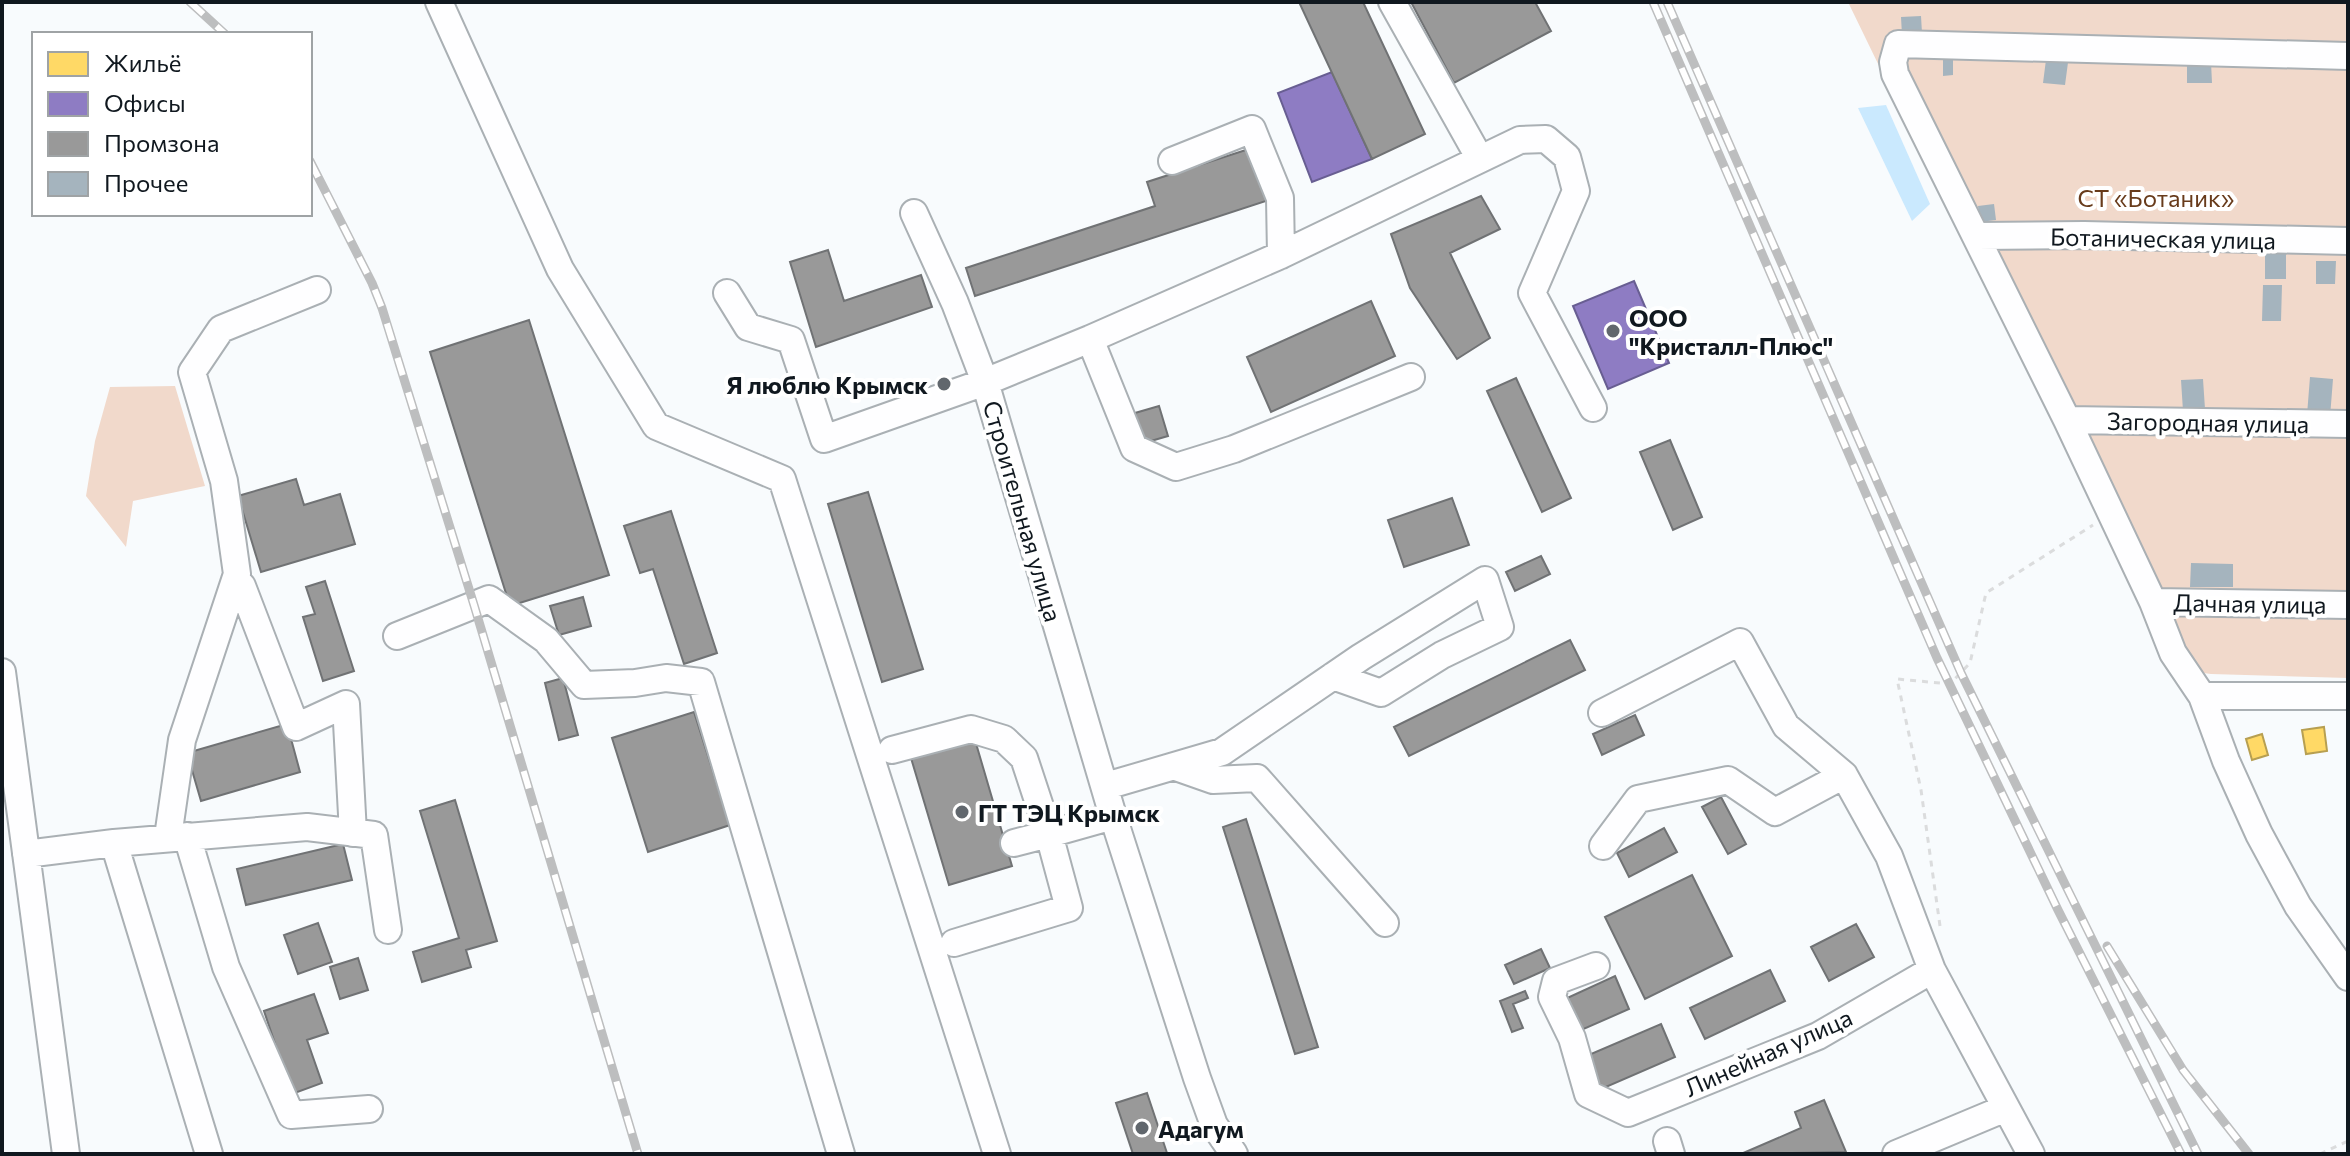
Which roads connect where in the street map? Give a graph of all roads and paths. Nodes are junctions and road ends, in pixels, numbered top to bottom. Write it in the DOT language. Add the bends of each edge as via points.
graph roads {
  1 [pos="439,2"];
  2 [pos="1392,2"];
  3 [pos="2348,56"];
  4 [pos="1480,159"];
  5 [pos="1172,161"];
  6 [pos="914,213"];
  7 [pos="1978,236"];
  8 [pos="2348,241"];
  9 [pos="1281,255"];
  10 [pos="317,290"];
  11 [pos="727,293"];
  12 [pos="1090,339"];
  13 [pos="1411,377"];
  14 [pos="985,382"];
  15 [pos="1593,408"];
  16 [pos="2067,420"];
  17 [pos="2348,424"];
  18 [pos="2110,514"];
  19 [pos="234,584"];
  20 [pos="2153,602"];
  21 [pos="2348,605"];
  22 [pos="397,636"];
  23 [pos="2,672"];
  24 [pos="1333,676"];
  25 [pos="2202,696"];
  26 [pos="2348,696"];
  27 [pos="1602,713"];
  28 [pos="892,750"];
  29 [pos="1176,767"];
  30 [pos="1844,775"];
  31 [pos="1106,786"];
  32 [pos="1113,816"];
  33 [pos="353,833"];
  34 [pos="1049,834"];
  35 [pos="178,837"];
  36 [pos="114,843"];
  37 [pos="1014,843"];
  38 [pos="1603,846"];
  39 [pos="26,854"];
  40 [pos="1385,923"];
  41 [pos="1940,925"];
  42 [pos="388,930"];
  43 [pos="954,943"];
  44 [pos="1596,966"];
  45 [pos="1932,970"];
  46 [pos="2348,977"];
  47 [pos="2006,1108"];
  48 [pos="369,1109"];
  49 [pos="2348,1141"];
  50 [pos="66,1154"];
  51 [pos="209,1154"];
  52 [pos="841,1154"];
  53 [pos="997,1154"];
  54 [pos="1234,1154"];
  55 [pos="1896,1154"];
  56 [pos="2031,1154"];
  57 [pos="2320,1154"];
  1 -- 53 [label="street" via="560,269 656,426 782,479"];
  2 -- 4 [label="street"];
  3 -- 7 [label="street" via="1898,44 1895,74"];
  4 -- 9 [label="street, Строительная улица"];
  4 -- 15 [label="street, Строительная улица" via="1520,140 1546,139 1567,157 1576,191 1532,293"];
  5 -- 9 [label="street" via="1252,129 1280,198"];
  6 -- 14 [label="street"];
  7 -- 8 [label="street, Ботаническая улица"];
  7 -- 16 [label="street"];
  9 -- 12 [label="street, Строительная улица"];
  10 -- 19 [label="street" via="221,329 192,372 224,481"];
  11 -- 14 [label="street" via="748,327 791,340 824,439"];
  12 -- 13 [label="street" via="1134,448 1176,467"];
  12 -- 14 [label="street, Строительная улица"];
  14 -- 31 [label="street, Строительная улица"];
  16 -- 17 [label="street, Загородная улица"];
  16 -- 18 [label="street"];
  18 -- 20 [label="street"];
  18 -- 41 [label="path" via="1986,593 1970,663 1950,684 1897,679 1921,790"];
  19 -- 33 [label="street" via="242,586 296,727 346,704"];
  19 -- 35 [label="street" via="182,740"];
  20 -- 21 [label="street, Дачная улица"];
  20 -- 25 [label="street" via="2173,653"];
  22 -- 52 [label="street" via="489,599 546,640 584,685 666,678 701,682"];
  23 -- 39 [label="street"];
  24 -- 24 [label="street" via="1361,657 1485,580 1500,627 1381,693"];
  24 -- 29 [label="street" via="1222,752"];
  25 -- 26 [label="street"];
  25 -- 46 [label="street" via="2259,834 2298,906"];
  27 -- 30 [label="street" via="1740,642 1786,726"];
  28 -- 34 [label="street" via="971,729 1004,739 1024,758"];
  29 -- 31 [label="street"];
  29 -- 40 [label="street" via="1213,780 1257,778"];
  30 -- 38 [label="street" via="1775,812 1728,780 1638,799"];
  30 -- 45 [label="street" via="1889,856"];
  31 -- 32 [label="street, Строительная улица"];
  32 -- 34 [label="street"];
  32 -- 54 [label="street, Строительная улица" via="1197,1078 1214,1125"];
  33 -- 35 [label="street" via="307,827"];
  33 -- 42 [label="street" via="374,835"];
  34 -- 37 [label="street"];
  34 -- 43 [label="street" via="1069,908"];
  35 -- 36 [label="street"];
  35 -- 48 [label="street" via="226,967 291,1115"];
  36 -- 39 [label="street"];
  36 -- 51 [label="street"];
  39 -- 50 [label="street"];
  44 -- 45 [label="street, Линейная улица" via="1556,981 1552,997 1572,1038 1588,1094 1628,1113 1818,1036"];
  45 -- 47 [label="street"];
  47 -- 55 [label="street"];
  47 -- 56 [label="street"];
  49 -- 57 [label="path"];
}
